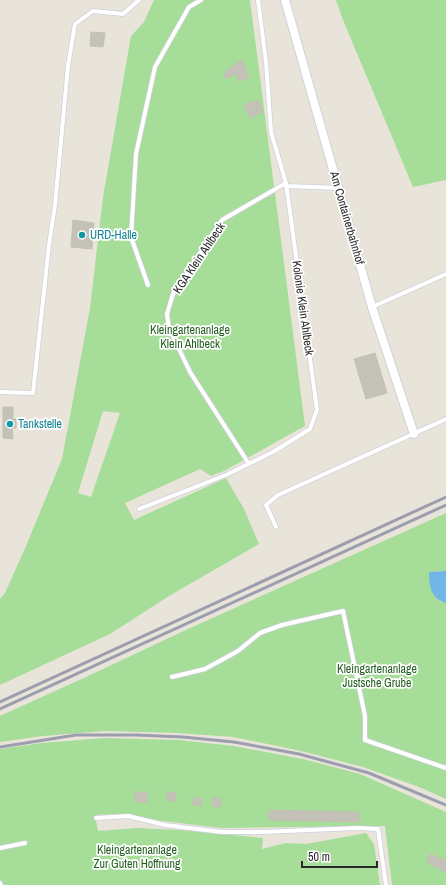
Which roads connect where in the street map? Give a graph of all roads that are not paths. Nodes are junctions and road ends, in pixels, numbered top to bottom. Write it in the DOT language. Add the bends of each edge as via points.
graph roads {
  1 [pos="139,0"];
  2 [pos="201,0"];
  3 [pos="258,0"];
  4 [pos="285,0"];
  5 [pos="286,185"];
  6 [pos="339,188"];
  7 [pos="446,274"];
  8 [pos="148,285"];
  9 [pos="372,307"];
  10 [pos="0,392"];
  11 [pos="446,419"];
  12 [pos="414,434"];
  13 [pos="249,464"];
  14 [pos="139,509"];
  15 [pos="276,527"];
  16 [pos="172,677"];
  17 [pos="446,768"];
  18 [pos="96,818"];
  19 [pos="25,843"];
  20 [pos="0,848"];
  21 [pos="386,885"];
  1 -- 10 [label="lane" via="123,14 93,11 75,24 68,66 33,393"];
  2 -- 8 [label="lane" via="189,7 155,68 136,154 131,237"];
  3 -- 5 [label="lane, Kolonie Klein Ahlbeck" via="271,132"];
  4 -- 6 [label="street, Am Containerbahnhof"];
  5 -- 6 [label="lane"];
  5 -- 13 [label="lane, Kolonie Klein Ahlbeck" via="317,410 310,429"];
  5 -- 13 [label="lane, KGA Klein Ahlbeck" via="222,220 173,294 167,314 169,328 190,372"];
  6 -- 9 [label="street, Am Containerbahnhof"];
  7 -- 9 [label="lane"];
  9 -- 12 [label="street, Am Containerbahnhof"];
  11 -- 12 [label="lane"];
  12 -- 15 [label="lane" via="278,495 266,505"];
  13 -- 14 [label="lane, Kolonie Klein Ahlbeck"];
  16 -- 17 [label="lane" via="205,669 238,651 260,633 282,625 343,611 365,716 365,740"];
  18 -- 21 [label="lane" via="128,816 165,825 222,832 378,828"];
  19 -- 20 [label="lane"];
}
